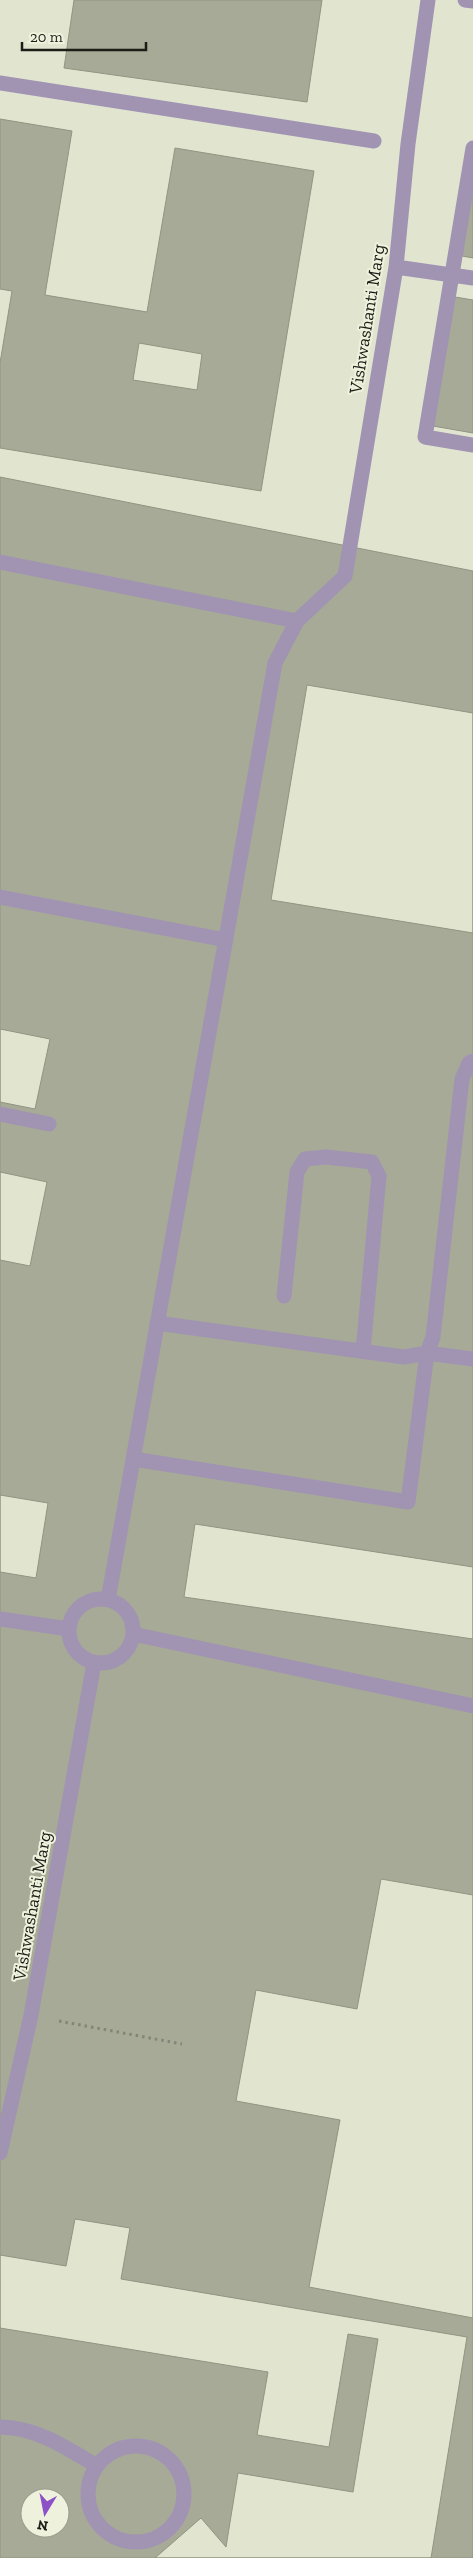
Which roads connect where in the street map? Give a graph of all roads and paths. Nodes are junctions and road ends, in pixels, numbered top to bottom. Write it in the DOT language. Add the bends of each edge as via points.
graph roads {
  1 [pos="428,0"];
  2 [pos="465,0"];
  3 [pos="473,1"];
  4 [pos="0,83"];
  5 [pos="374,141"];
  6 [pos="473,148"];
  7 [pos="396,267"];
  8 [pos="453,275"];
  9 [pos="473,278"];
  10 [pos="473,445"];
  11 [pos="0,562"];
  12 [pos="296,621"];
  13 [pos="0,896"];
  14 [pos="226,940"];
  15 [pos="473,1061"];
  16 [pos="0,1114"];
  17 [pos="49,1124"];
  18 [pos="284,1296"];
  19 [pos="157,1323"];
  20 [pos="363,1351"];
  21 [pos="427,1354"];
  22 [pos="473,1359"];
  23 [pos="133,1459"];
  24 [pos="108,1600"];
  25 [pos="0,1619"];
  26 [pos="69,1628"];
  27 [pos="133,1634"];
  28 [pos="94,1663"];
  29 [pos="473,1706"];
  30 [pos="31,2015"];
  31 [pos="182,2044"];
  32 [pos="0,2153"];
  33 [pos="0,2427"];
  34 [pos="97,2466"];
  1 -- 7 [label="street, Vishwashanti Marg" via="408,144"];
  2 -- 3 [label="street"];
  4 -- 5 [label="street"];
  6 -- 8 [label="street"];
  7 -- 8 [label="street"];
  7 -- 12 [label="street, Vishwashanti Marg" via="345,576"];
  8 -- 9 [label="street"];
  8 -- 10 [label="street" via="425,437"];
  11 -- 12 [label="street"];
  12 -- 14 [label="street, Vishwashanti Marg" via="274,663"];
  13 -- 14 [label="street"];
  14 -- 19 [label="street, Vishwashanti Marg"];
  15 -- 21 [label="street" via="462,1079 433,1337"];
  16 -- 17 [label="street"];
  18 -- 20 [label="street" via="297,1172 305,1159 326,1157 372,1162 379,1176"];
  19 -- 20 [label="street"];
  19 -- 23 [label="street, Vishwashanti Marg"];
  20 -- 21 [label="street" via="404,1357"];
  21 -- 22 [label="street"];
  21 -- 23 [label="street" via="408,1502"];
  23 -- 24 [label="street, Vishwashanti Marg"];
  24 -- 26 [label="street" via="90,1601 82,1606 75,1612"];
  24 -- 27 [label="street" via="130,1616"];
  25 -- 26 [label="street"];
  26 -- 28 [label="street" via="72,1647"];
  27 -- 28 [label="street" via="132,1643 120,1657"];
  27 -- 29 [label="street"];
  28 -- 30 [label="street, Vishwashanti Marg"];
  30 -- 31 [label="path"];
  30 -- 32 [label="street, Vishwashanti Marg"];
  33 -- 34 [label="street" via="15,2427 56,2441"];
  34 -- 34 [label="street" via="107,2454 122,2447 152,2448 166,2456 176,2468 184,2497 172,2525 145,2541 113,2536 100,2526 87,2497 89,2481"];
}
